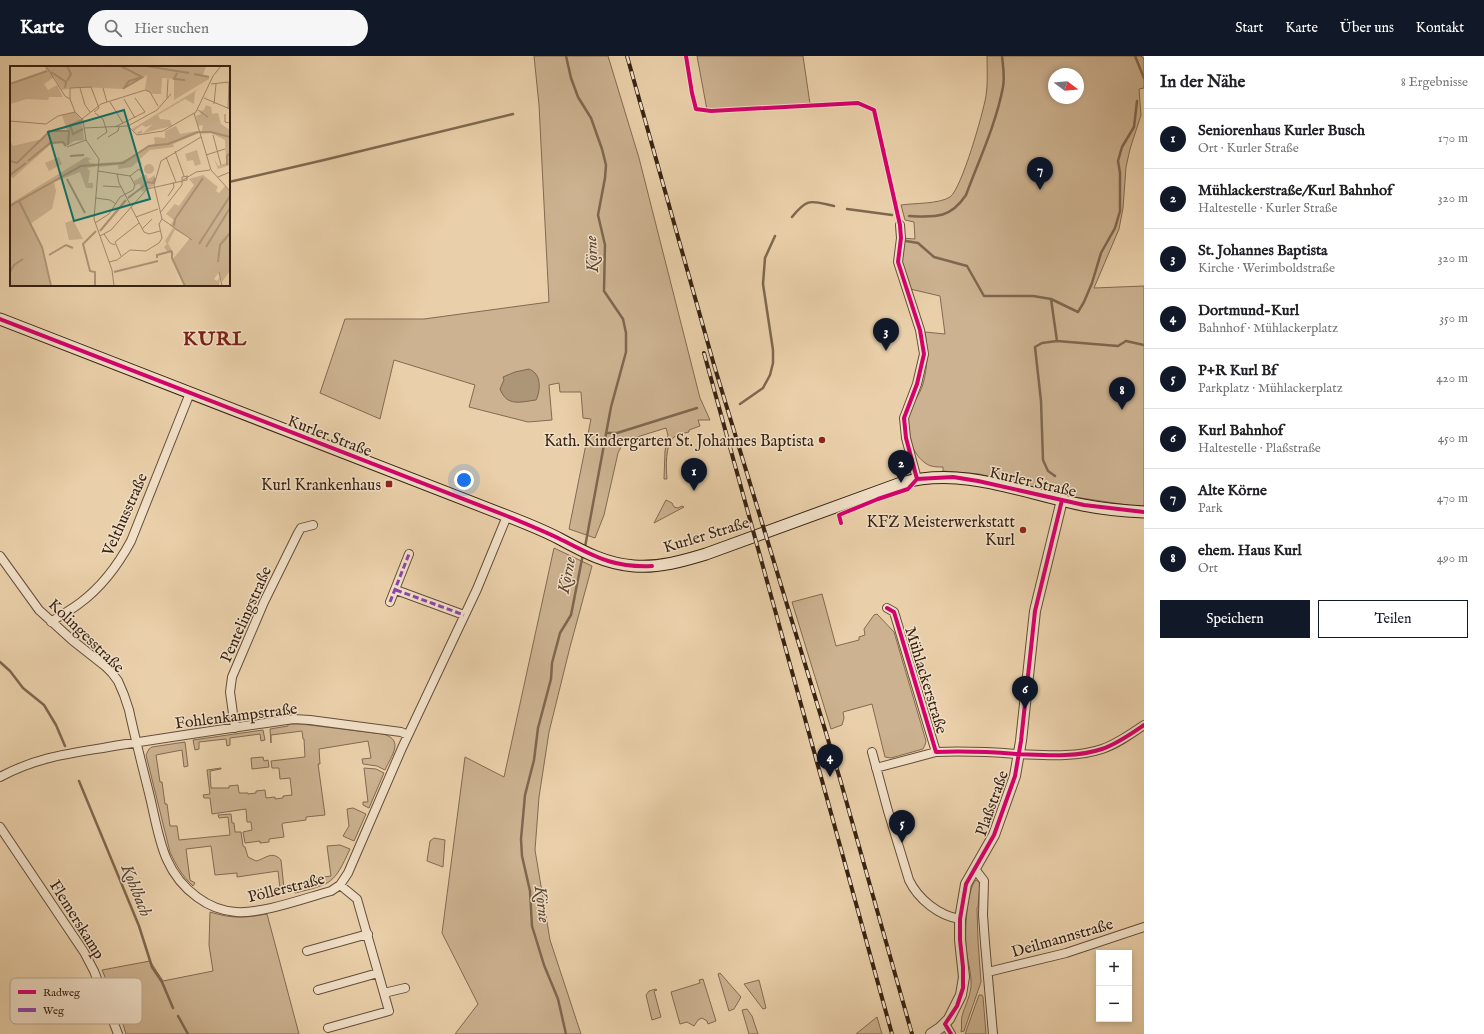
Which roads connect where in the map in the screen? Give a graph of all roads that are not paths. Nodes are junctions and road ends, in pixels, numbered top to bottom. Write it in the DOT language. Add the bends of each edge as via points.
graph roads {
  1 [pos="900,225"];
  2 [pos="0,320"];
  3 [pos="190,393"];
  4 [pos="917,479"];
  5 [pos="1062,500"];
  6 [pos="1144,512"];
  7 [pos="507,516"];
  8 [pos="313,525"];
  9 [pos="409,554"];
  10 [pos="0,556"];
  11 [pos="396,590"];
  12 [pos="390,602"];
  13 [pos="887,608"];
  14 [pos="464,615"];
  15 [pos="51,622"];
  16 [pos="1144,725"];
  17 [pos="234,728"];
  18 [pos="408,735"];
  19 [pos="136,743"];
  20 [pos="872,752"];
  21 [pos="936,752"];
  22 [pos="1019,754"];
  23 [pos="876,768"];
  24 [pos="0,776"];
  25 [pos="0,827"];
  26 [pos="975,869"];
  27 [pos="340,886"];
  28 [pos="960,919"];
  29 [pos="1144,927"];
  30 [pos="368,934"];
  31 [pos="307,951"];
  32 [pos="378,972"];
  33 [pos="988,972"];
  34 [pos="97,978"];
  35 [pos="405,988"];
  36 [pos="318,990"];
  37 [pos="384,993"];
  38 [pos="114,1024"];
  39 [pos="945,1024"];
  40 [pos="328,1028"];
  41 [pos="118,1034"];
  42 [pos="931,1034"];
  43 [pos="951,1034"];
  44 [pos="993,1034"];
  1 -- 4 [label="street" via="898,262 920,330 924,354 917,384 904,418 906,438"];
  2 -- 3 [label="main road, Kurler Straße"];
  3 -- 7 [label="main road, Kurler Straße"];
  3 -- 15 [label="street, Velthusstraße" via="123,555 96,590"];
  4 -- 5 [label="main road, Kurler Straße" via="948,477 971,480"];
  4 -- 7 [label="main road, Kurler Straße" via="880,490 706,554 677,563 652,566 614,563 595,557"];
  5 -- 6 [label="main road, Kurler Straße"];
  5 -- 22 [label="street, Plaßstraße" via="1035,611"];
  7 -- 14 [label="street"];
  8 -- 17 [label="street, Pentelingstraße" via="301,528 298,533 264,602 232,677 230,692"];
  9 -- 11 [label="street"];
  10 -- 15 [label="street, Kolingesstraße" via="39,610"];
  11 -- 12 [label="street"];
  11 -- 14 [label="street"];
  13 -- 21 [label="street, Mühlackerstraße" via="894,612"];
  14 -- 18 [label="street"];
  15 -- 19 [label="street, Kolingesstraße" via="104,666 118,682 129,710"];
  16 -- 22 [label="street, Mühlackerstraße" via="1119,742 1102,749 1071,755"];
  17 -- 18 [label="street, Fohlenkampstraße" via="294,719"];
  17 -- 19 [label="street, Fohlenkampstraße"];
  18 -- 27 [label="street, Pöllerstraße"];
  19 -- 24 [label="street, Fohlenkampstraße" via="48,757"];
  19 -- 27 [label="street, Pöllerstraße" via="158,834 168,863 187,889 203,902 226,911 260,910 331,891"];
  20 -- 23 [label="street"];
  21 -- 22 [label="street, Mühlackerstraße"];
  21 -- 23 [label="street, Mühlackerstraße"];
  22 -- 26 [label="street, Plaßstraße" via="1015,776 1001,818 989,846"];
  23 -- 28 [label="street" via="914,890 939,912"];
  25 -- 34 [label="street, Flemerskamp" via="84,952"];
  26 -- 28 [label="street, Plaßstraße" via="966,884"];
  26 -- 33 [label="street" via="984,881 983,915"];
  27 -- 30 [label="street" via="357,899"];
  28 -- 39 [label="street, Plaßstraße" via="963,988 957,1006"];
  29 -- 33 [label="street, Deilmannstraße" via="1066,953"];
  30 -- 31 [label="street"];
  30 -- 32 [label="street"];
  32 -- 36 [label="street"];
  32 -- 37 [label="street"];
  33 -- 44 [label="street"];
  35 -- 37 [label="street"];
  37 -- 40 [label="street" via="389,1011"];
  38 -- 41 [label="street, Flemerskamp"];
  39 -- 42 [label="street"];
  39 -- 43 [label="street"];
}
